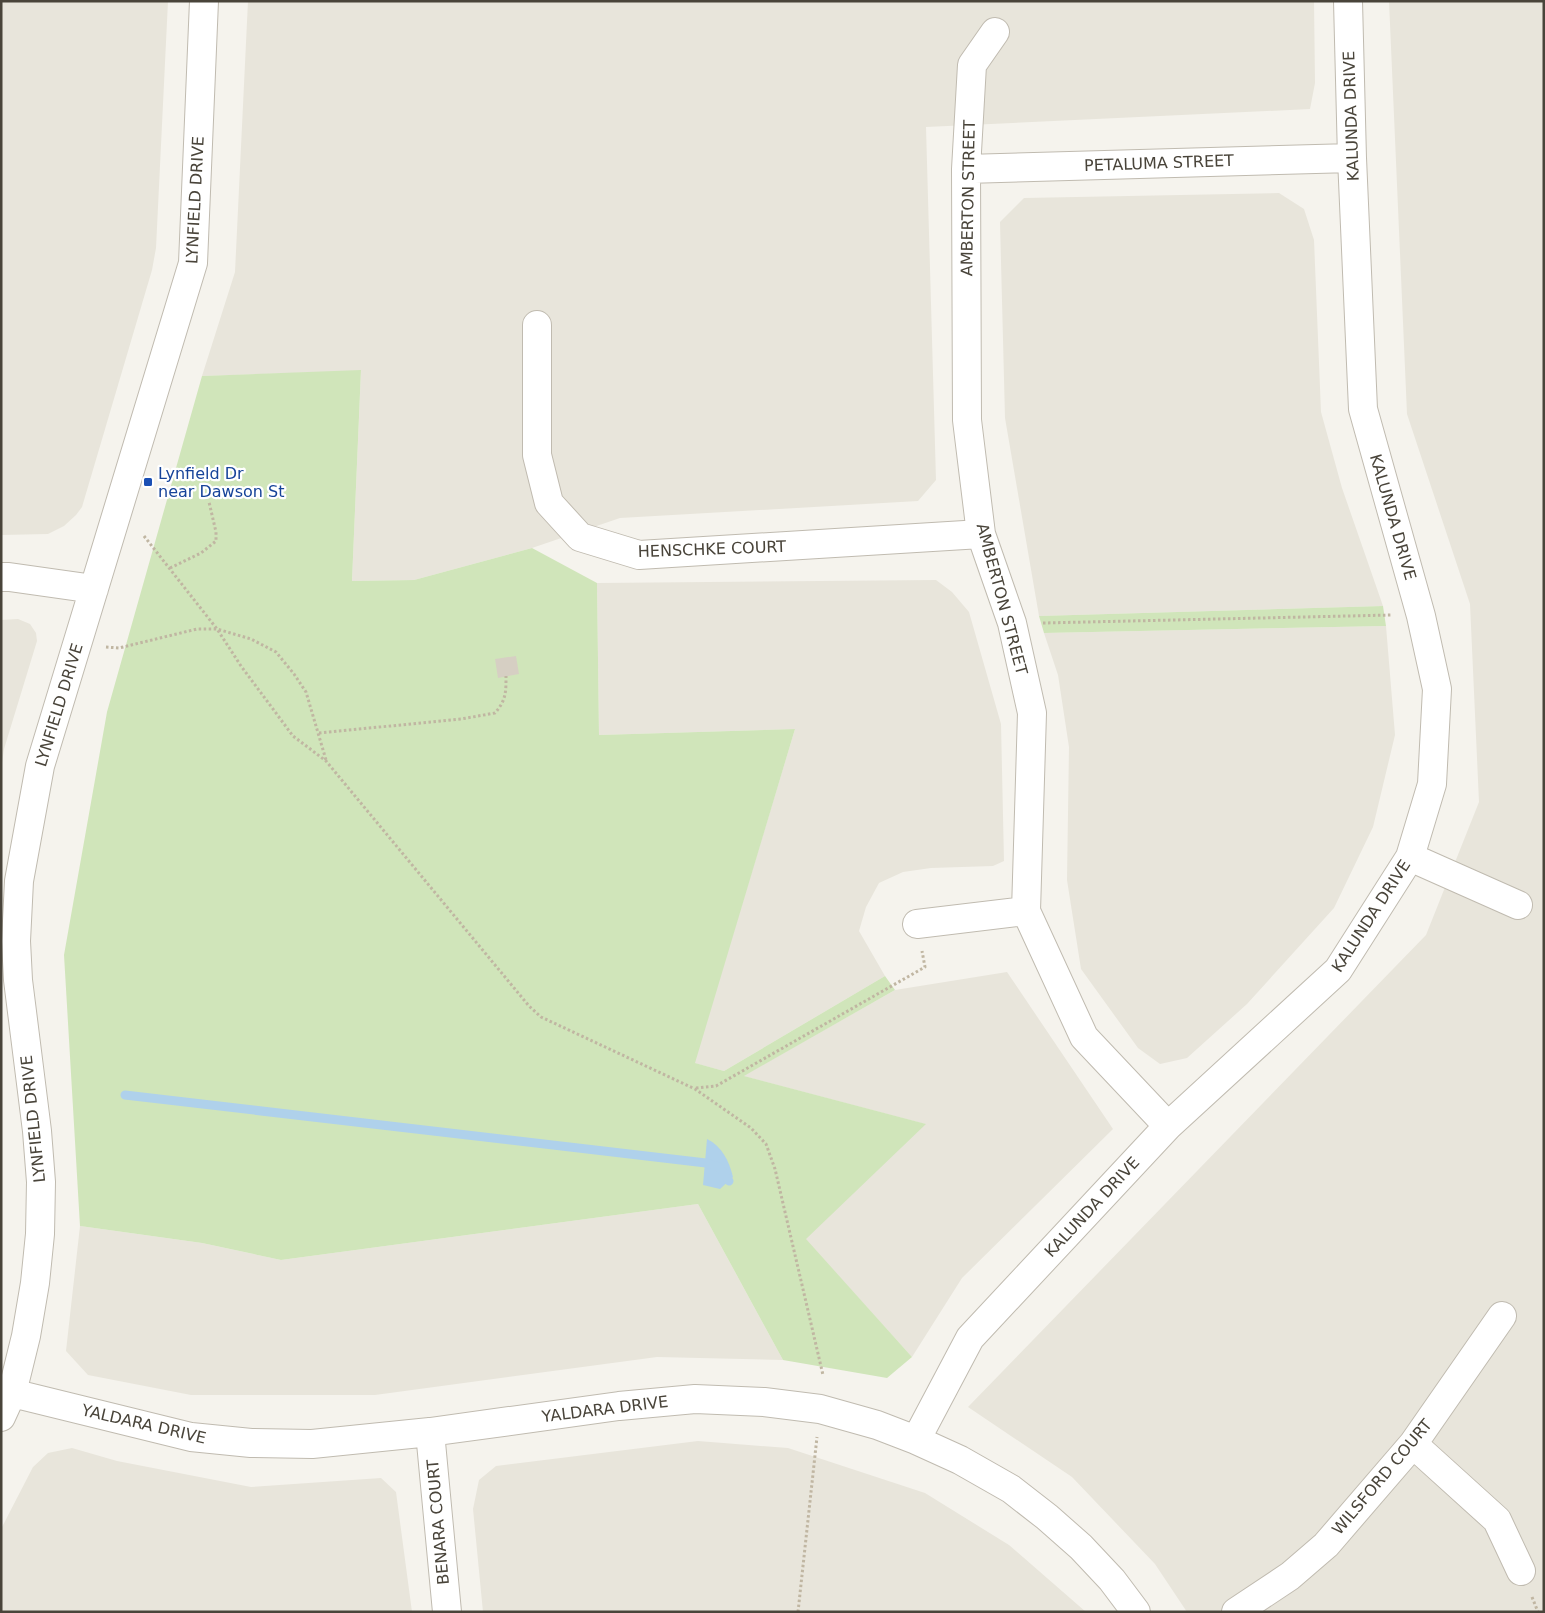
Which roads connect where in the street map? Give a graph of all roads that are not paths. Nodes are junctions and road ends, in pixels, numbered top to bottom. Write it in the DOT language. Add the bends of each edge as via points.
graph roads {
  1 [pos="204,1"];
  2 [pos="1348,1"];
  3 [pos="995,32"];
  4 [pos="1352,158"];
  5 [pos="966,169"];
  6 [pos="537,325"];
  7 [pos="981,534"];
  8 [pos="1,577"];
  9 [pos="94,589"];
  10 [pos="1410,857"];
  11 [pos="1518,905"];
  12 [pos="1026,911"];
  13 [pos="917,924"];
  14 [pos="1168,1126"];
  15 [pos="1502,1316"];
  16 [pos="7,1405"];
  17 [pos="430,1432"];
  18 [pos="916,1440"];
  19 [pos="1413,1444"];
  20 [pos="1522,1571"];
  21 [pos="447,1612"];
  22 [pos="1136,1612"];
  23 [pos="1236,1612"];
  1 -- 9 [label="street, LYNFIELD DRIVE" via="193,263"];
  2 -- 4 [label="street, KALUNDA DRIVE"];
  3 -- 5 [label="street, AMBERTON STREET" via="972,65"];
  4 -- 5 [label="street, PETALUMA STREET"];
  4 -- 10 [label="street, KALUNDA DRIVE" via="1363,409 1421,616 1437,689 1432,784"];
  5 -- 7 [label="street, AMBERTON STREET" via="967,420"];
  6 -- 7 [label="street, HENSCHKE COURT" via="537,455 549,503 580,537 639,555"];
  7 -- 12 [label="street, AMBERTON STREET" via="1012,624 1032,713"];
  8 -- 9 [label="street"];
  9 -- 16 [label="street, LYNFIELD DRIVE" via="40,766 19,881 18,980 37,1131 41,1182 40,1234 26,1336"];
  10 -- 11 [label="street"];
  10 -- 14 [label="street, KALUNDA DRIVE" via="1338,970"];
  12 -- 13 [label="street"];
  12 -- 14 [label="street, AMBERTON STREET" via="1084,1037"];
  14 -- 18 [label="street, KALUNDA DRIVE" via="970,1338"];
  15 -- 19 [label="street, WILSFORD COURT"];
  16 -- 17 [label="street, YALDARA DRIVE" via="191,1438 251,1443 312,1444"];
  17 -- 18 [label="street, YALDARA DRIVE" via="695,1399 764,1402 820,1409"];
  17 -- 21 [label="street, BENARA COURT"];
  18 -- 22 [label="street, YALDARA DRIVE" via="960,1460 1010,1489 1047,1517 1081,1546"];
  19 -- 20 [label="street" via="1498,1520"];
  19 -- 23 [label="street, WILSFORD COURT" via="1326,1545 1290,1576"];
}
